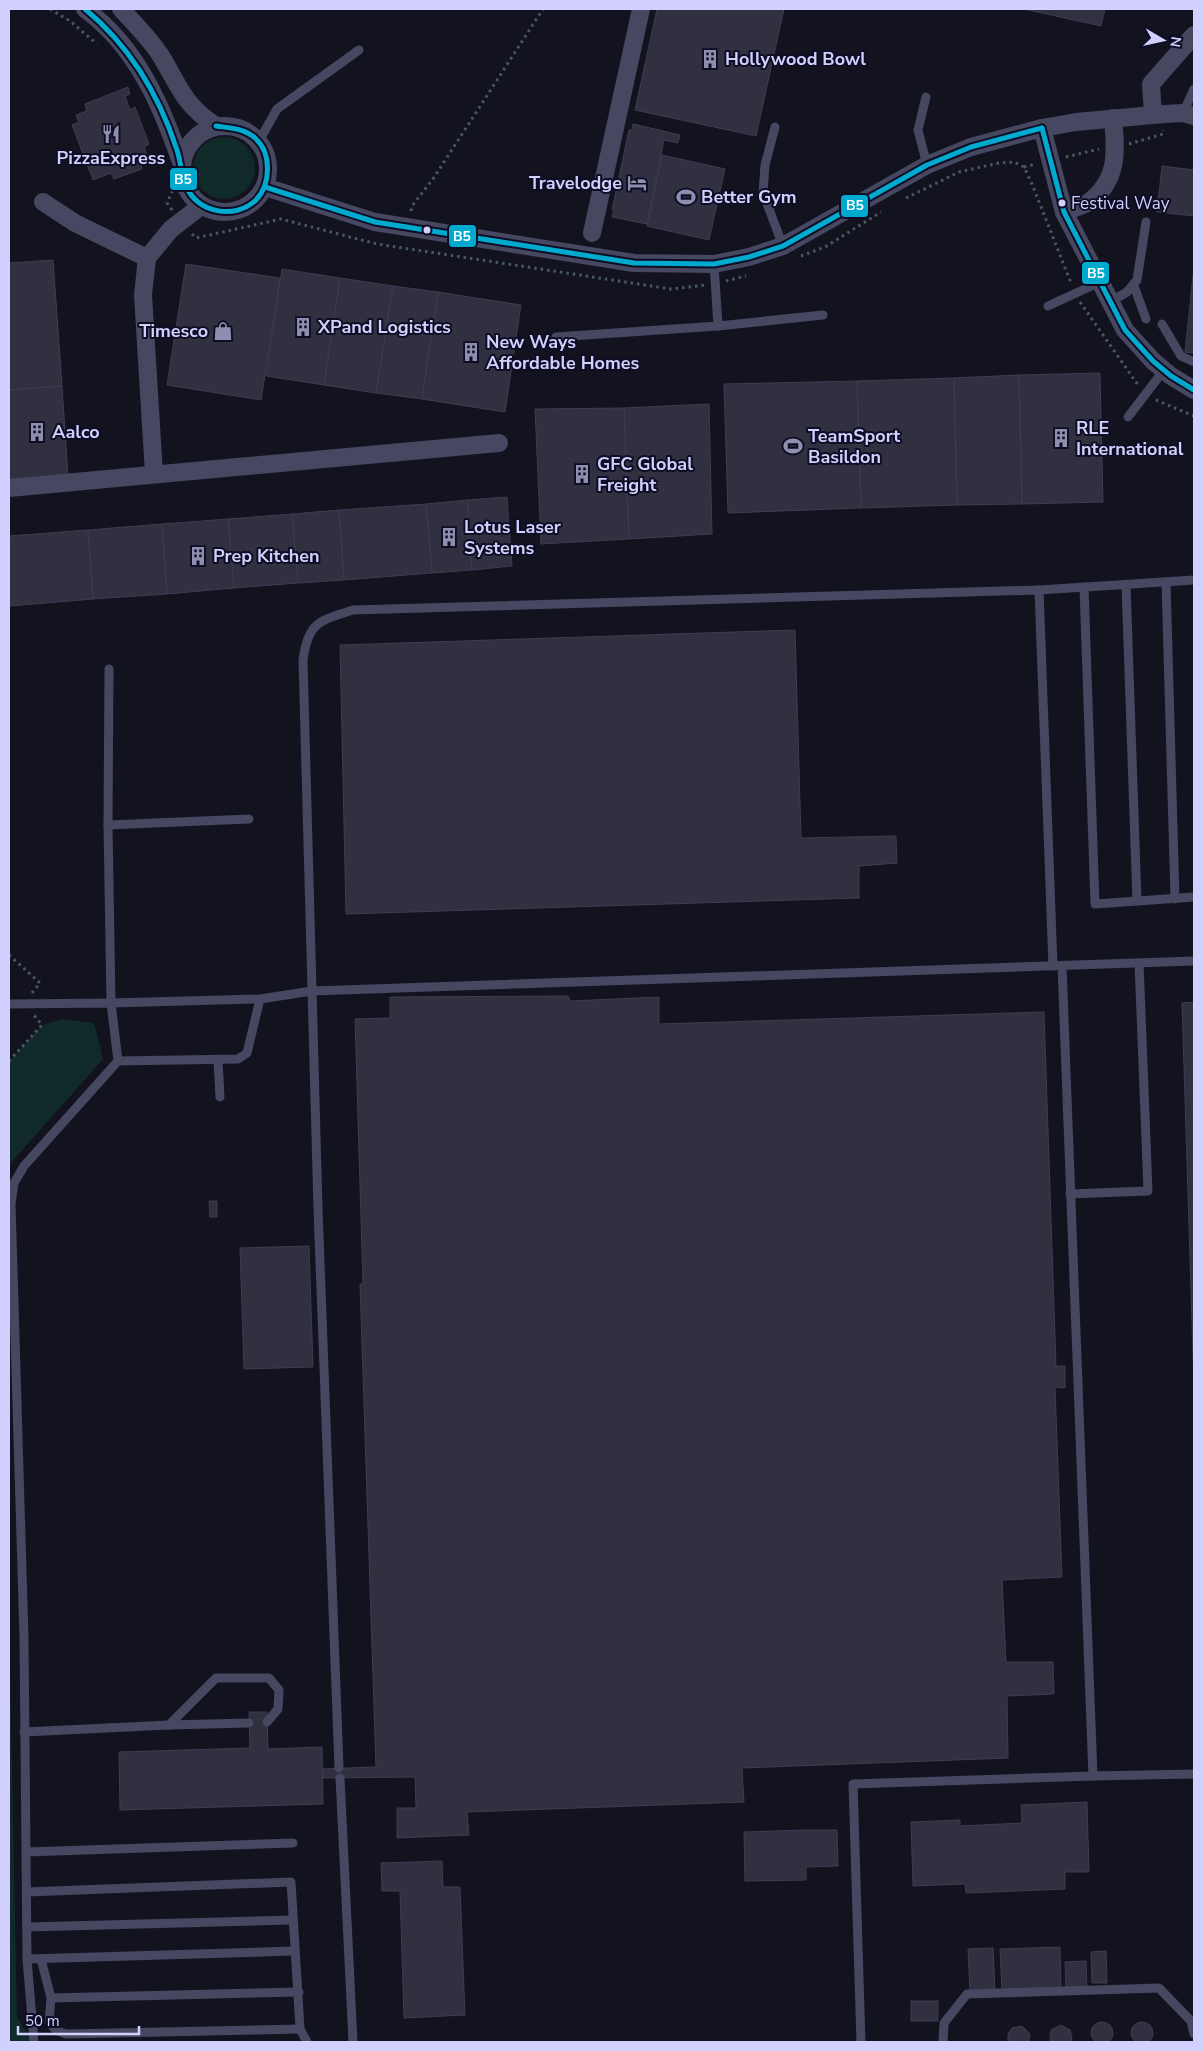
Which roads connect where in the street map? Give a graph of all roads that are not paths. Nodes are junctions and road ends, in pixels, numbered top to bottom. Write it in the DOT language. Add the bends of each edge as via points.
graph roads {
  1 [pos="84,9"];
  2 [pos="121,9"];
  3 [pos="641,9"];
  4 [pos="1194,35"];
  5 [pos="359,50"];
  6 [pos="1194,89"];
  7 [pos="926,97"];
  8 [pos="1154,115"];
  9 [pos="1189,115"];
  10 [pos="1113,118"];
  11 [pos="216,126"];
  12 [pos="775,127"];
  13 [pos="1042,128"];
  14 [pos="259,141"];
  15 [pos="176,165"];
  16 [pos="927,165"];
  17 [pos="265,187"];
  18 [pos="43,202"];
  19 [pos="201,206"];
  20 [pos="1064,212"];
  21 [pos="1146,222"];
  22 [pos="592,234"];
  23 [pos="782,246"];
  24 [pos="147,258"];
  25 [pos="714,264"];
  26 [pos="1100,282"];
  27 [pos="1134,286"];
  28 [pos="1110,302"];
  29 [pos="1048,306"];
  30 [pos="823,315"];
  31 [pos="1146,319"];
  32 [pos="1162,324"];
  33 [pos="718,326"];
  34 [pos="556,337"];
  35 [pos="1194,362"];
  36 [pos="1164,370"];
  37 [pos="1194,390"];
  38 [pos="1128,417"];
  39 [pos="499,443"];
  40 [pos="154,474"];
  41 [pos="9,488"];
  42 [pos="1194,580"];
  43 [pos="1166,582"];
  44 [pos="1126,585"];
  45 [pos="1084,587"];
  46 [pos="1039,590"];
  47 [pos="109,669"];
  48 [pos="248,819"];
  49 [pos="108,825"];
  50 [pos="1194,897"];
  51 [pos="1175,899"];
  52 [pos="1137,901"];
  53 [pos="1194,961"];
  54 [pos="1139,963"];
  55 [pos="1057,966"];
  56 [pos="312,991"];
  57 [pos="260,999"];
  58 [pos="111,1003"];
  59 [pos="9,1004"];
  60 [pos="218,1060"];
  61 [pos="118,1061"];
  62 [pos="220,1097"];
  63 [pos="1070,1194"];
  64 [pos="267,1722"];
  65 [pos="249,1723"];
  66 [pos="169,1726"];
  67 [pos="24,1732"];
  68 [pos="1194,1774"];
  69 [pos="1093,1776"];
  70 [pos="293,1843"];
  71 [pos="26,1852"];
  72 [pos="27,1892"];
  73 [pos="292,1920"];
  74 [pos="27,1927"];
  75 [pos="294,1951"];
  76 [pos="27,1959"];
  77 [pos="42,1959"];
  78 [pos="299,1992"];
  79 [pos="51,1998"];
  80 [pos="1192,2020"];
  81 [pos="300,2029"];
  82 [pos="1194,2034"];
  83 [pos="34,2042"];
  84 [pos="307,2042"];
  85 [pos="352,2042"];
  86 [pos="861,2042"];
  87 [pos="943,2042"];
  1 -- 15 [label="street" via="113,33 140,68 159,104"];
  2 -- 11 [label="street" via="154,46 187,102"];
  3 -- 22 [label="street"];
  4 -- 8 [label="street" via="1151,84"];
  5 -- 14 [label="lane" via="277,108"];
  6 -- 9 [label="lane"];
  7 -- 16 [label="lane" via="918,130"];
  8 -- 9 [label="street"];
  8 -- 10 [label="street"];
  10 -- 13 [label="street"];
  10 -- 20 [label="street" via="1116,154 1111,174 1088,202"];
  11 -- 14 [label="street" via="245,129"];
  11 -- 15 [label="street" via="197,134"];
  12 -- 23 [label="lane" via="765,165 763,193"];
  13 -- 16 [label="street" via="971,147"];
  13 -- 20 [label="street"];
  14 -- 17 [label="street" via="269,167"];
  15 -- 19 [label="street" via="189,195"];
  16 -- 23 [label="street"];
  17 -- 19 [label="street" via="245,208 215,212"];
  17 -- 25 [label="street" via="375,222 407,228 634,263"];
  18 -- 24 [label="street" via="75,223"];
  19 -- 24 [label="street" via="171,229"];
  20 -- 26 [label="street"];
  21 -- 27 [label="lane"];
  23 -- 25 [label="street"];
  24 -- 40 [label="street" via="143,295"];
  25 -- 33 [label="lane"];
  26 -- 28 [label="street"];
  26 -- 29 [label="lane"];
  27 -- 28 [label="lane"];
  27 -- 31 [label="lane"];
  28 -- 36 [label="street" via="1125,330"];
  30 -- 33 [label="lane"];
  32 -- 35 [label="lane" via="1181,356"];
  33 -- 34 [label="lane"];
  36 -- 37 [label="street"];
  36 -- 38 [label="lane"];
  39 -- 40 [label="street"];
  40 -- 41 [label="street"];
  42 -- 43 [label="lane"];
  43 -- 44 [label="lane"];
  43 -- 51 [label="lane"];
  44 -- 45 [label="lane"];
  44 -- 52 [label="lane"];
  45 -- 46 [label="lane"];
  45 -- 52 [label="lane" via="1095,904"];
  46 -- 55 [label="lane"];
  46 -- 56 [label="lane" via="353,610 325,619 310,632 303,660"];
  47 -- 49 [label="lane"];
  48 -- 49 [label="lane"];
  49 -- 58 [label="lane"];
  50 -- 51 [label="lane"];
  51 -- 52 [label="lane"];
  53 -- 54 [label="lane"];
  54 -- 55 [label="lane"];
  54 -- 63 [label="lane" via="1148,1190"];
  55 -- 56 [label="lane"];
  55 -- 63 [label="lane"];
  56 -- 57 [label="lane"];
  56 -- 85 [label="lane" via="339,1773"];
  57 -- 58 [label="lane"];
  57 -- 60 [label="lane" via="247,1053 238,1059"];
  58 -- 59 [label="lane"];
  58 -- 61 [label="lane"];
  60 -- 61 [label="lane"];
  60 -- 62 [label="lane"];
  61 -- 67 [label="lane" via="24,1166 14,1182 11,1204"];
  63 -- 69 [label="lane"];
  64 -- 66 [label="lane" via="278,1709 279,1690 269,1678 216,1678"];
  65 -- 66 [label="lane"];
  66 -- 67 [label="lane"];
  67 -- 71 [label="lane"];
  68 -- 69 [label="lane"];
  69 -- 86 [label="lane" via="854,1784"];
  70 -- 71 [label="lane"];
  71 -- 72 [label="lane"];
  72 -- 73 [label="lane" via="290,1882"];
  72 -- 74 [label="lane"];
  73 -- 74 [label="lane"];
  73 -- 75 [label="lane"];
  74 -- 76 [label="lane"];
  75 -- 77 [label="lane"];
  75 -- 78 [label="lane"];
  76 -- 77 [label="lane"];
  76 -- 83 [label="lane"];
  77 -- 79 [label="lane"];
  78 -- 79 [label="lane"];
  78 -- 81 [label="lane"];
  79 -- 81 [label="lane" via="49,2023 55,2031 66,2034"];
  80 -- 82 [label="lane"];
  80 -- 87 [label="lane" via="1158,1988 966,1994 944,2023"];
  81 -- 84 [label="lane"];
}
